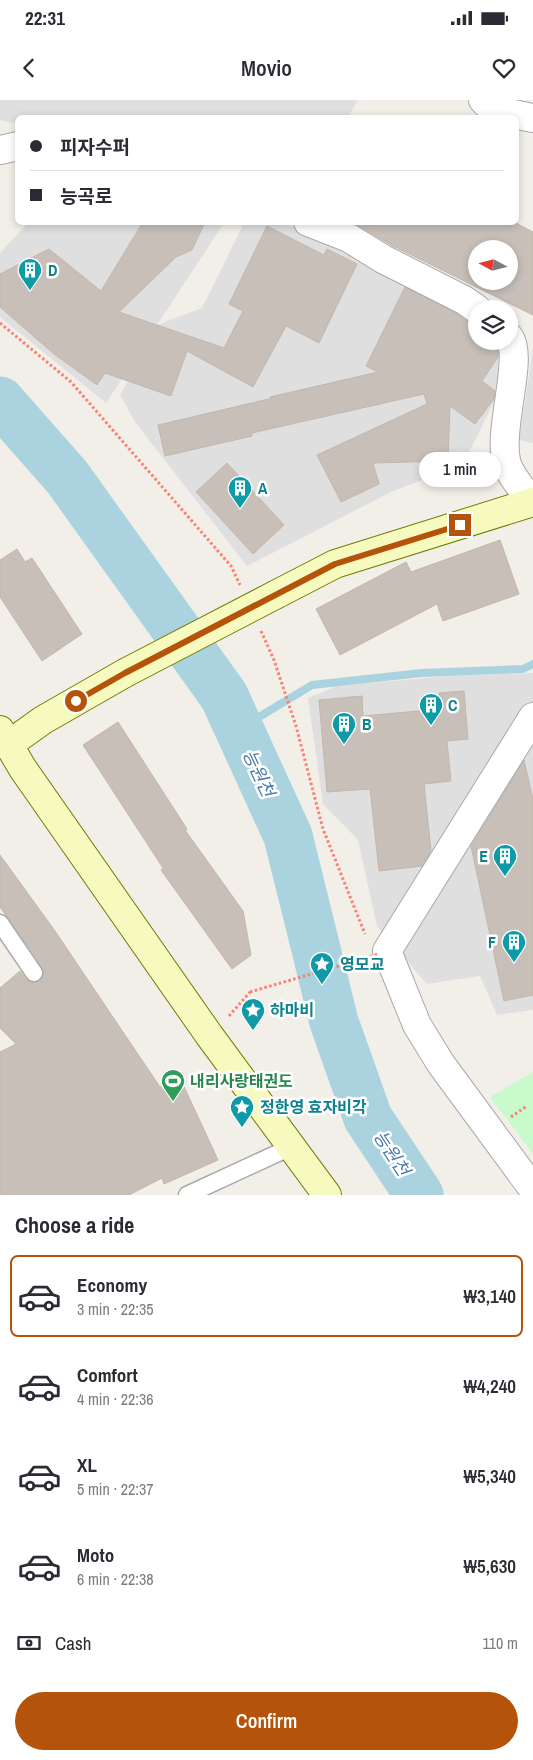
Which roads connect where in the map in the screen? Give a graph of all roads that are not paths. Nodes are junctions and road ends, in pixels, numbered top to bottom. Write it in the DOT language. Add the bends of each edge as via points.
graph roads {
  1 [pos="483,100"];
  2 [pos="519,115"];
  3 [pos="519,115"];
  4 [pos="533,118"];
  5 [pos="15,147"];
  6 [pos="0,150"];
  7 [pos="316,225"];
  8 [pos="468,303"];
  9 [pos="513,350"];
  10 [pos="532,502"];
  11 [pos="533,717"];
  12 [pos="3,742"];
  13 [pos="0,923"];
  14 [pos="34,973"];
  15 [pos="291,1147"];
  16 [pos="533,1189"];
  17 [pos="188,1195"];
  18 [pos="326,1195"];
  1 -- 3 [label="street" via="487,105"];
  2 -- 4 [label="street"];
  5 -- 6 [label="street"];
  7 -- 8 [label="street" via="349,238"];
  9 -- 10 [label="street" via="514,363 504,439 508,466"];
  10 -- 12 [label="street, bridge" via="335,564 125,673"];
  11 -- 16 [label="street" via="387,951 417,1025 431,1048"];
  12 -- 15 [label="street"];
  13 -- 14 [label="lane"];
  15 -- 17 [label="lane"];
  15 -- 18 [label="street"];
}
